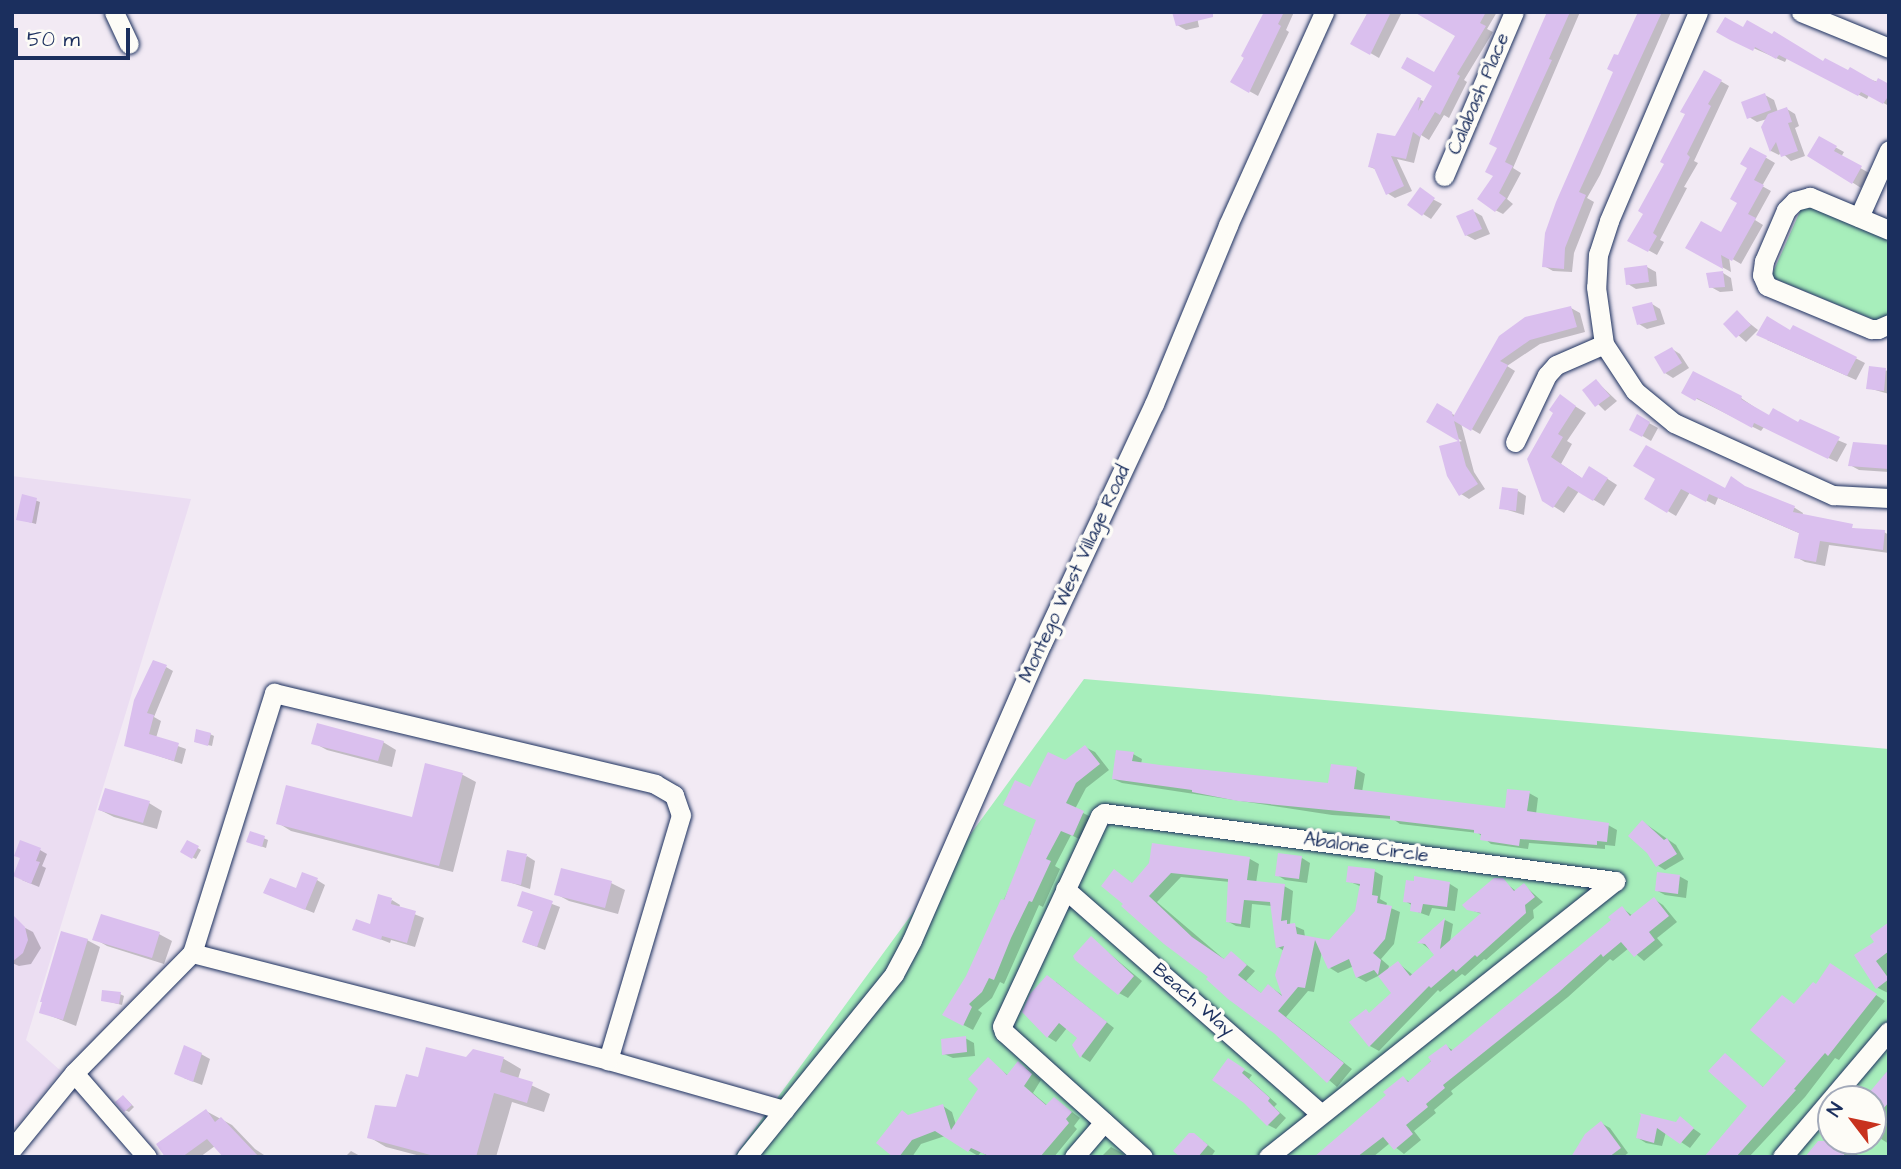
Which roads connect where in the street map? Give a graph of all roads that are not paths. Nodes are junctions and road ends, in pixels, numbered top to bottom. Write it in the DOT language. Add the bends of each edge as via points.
graph roads {
  1 [pos="114,12"];
  2 [pos="1324,12"];
  3 [pos="1514,12"];
  4 [pos="1698,12"];
  5 [pos="1801,12"];
  6 [pos="129,44"];
  7 [pos="1889,48"];
  8 [pos="1889,150"];
  9 [pos="1444,176"];
  10 [pos="1859,217"];
  11 [pos="1889,230"];
  12 [pos="1889,324"];
  13 [pos="1604,344"];
  14 [pos="1515,442"];
  15 [pos="1889,498"];
  16 [pos="1065,889"];
  17 [pos="192,953"];
  18 [pos="1889,1031"];
  19 [pos="608,1060"];
  20 [pos="74,1073"];
  21 [pos="784,1110"];
  22 [pos="1320,1113"];
  23 [pos="1104,1122"];
  24 [pos="12,1149"];
  25 [pos="147,1157"];
  26 [pos="746,1157"];
  27 [pos="1074,1157"];
  28 [pos="1143,1157"];
  29 [pos="1268,1157"];
  30 [pos="1782,1157"];
  1 -- 6 [label="street"];
  2 -- 21 [label="street, Montego West Village Road" via="1154,404 1042,643 912,940 894,974"];
  3 -- 9 [label="street, Calabash Place"];
  4 -- 13 [label="street" via="1598,254 1596,287"];
  5 -- 7 [label="street"];
  8 -- 10 [label="street"];
  10 -- 11 [label="street"];
  10 -- 12 [label="street" via="1810,197 1795,201 1786,210 1762,275 1767,286 1871,329"];
  13 -- 14 [label="street" via="1556,365"];
  13 -- 15 [label="street" via="1635,391 1674,424 1833,495"];
  16 -- 22 [label="street, Beach Way"];
  16 -- 22 [label="street, Abalone Circle" via="1100,816 1110,812 1615,881"];
  16 -- 23 [label="street, Abalone Circle" via="1002,1026"];
  17 -- 19 [label="street"];
  17 -- 19 [label="street" via="274,693 655,784 674,795 681,815"];
  17 -- 20 [label="street"];
  18 -- 30 [label="street"];
  19 -- 21 [label="street"];
  20 -- 24 [label="street"];
  20 -- 25 [label="street"];
  21 -- 26 [label="street, Montego West Village Road"];
  22 -- 29 [label="street, Abalone Circle"];
  23 -- 27 [label="street"];
  23 -- 28 [label="street, Abalone Circle"];
}
